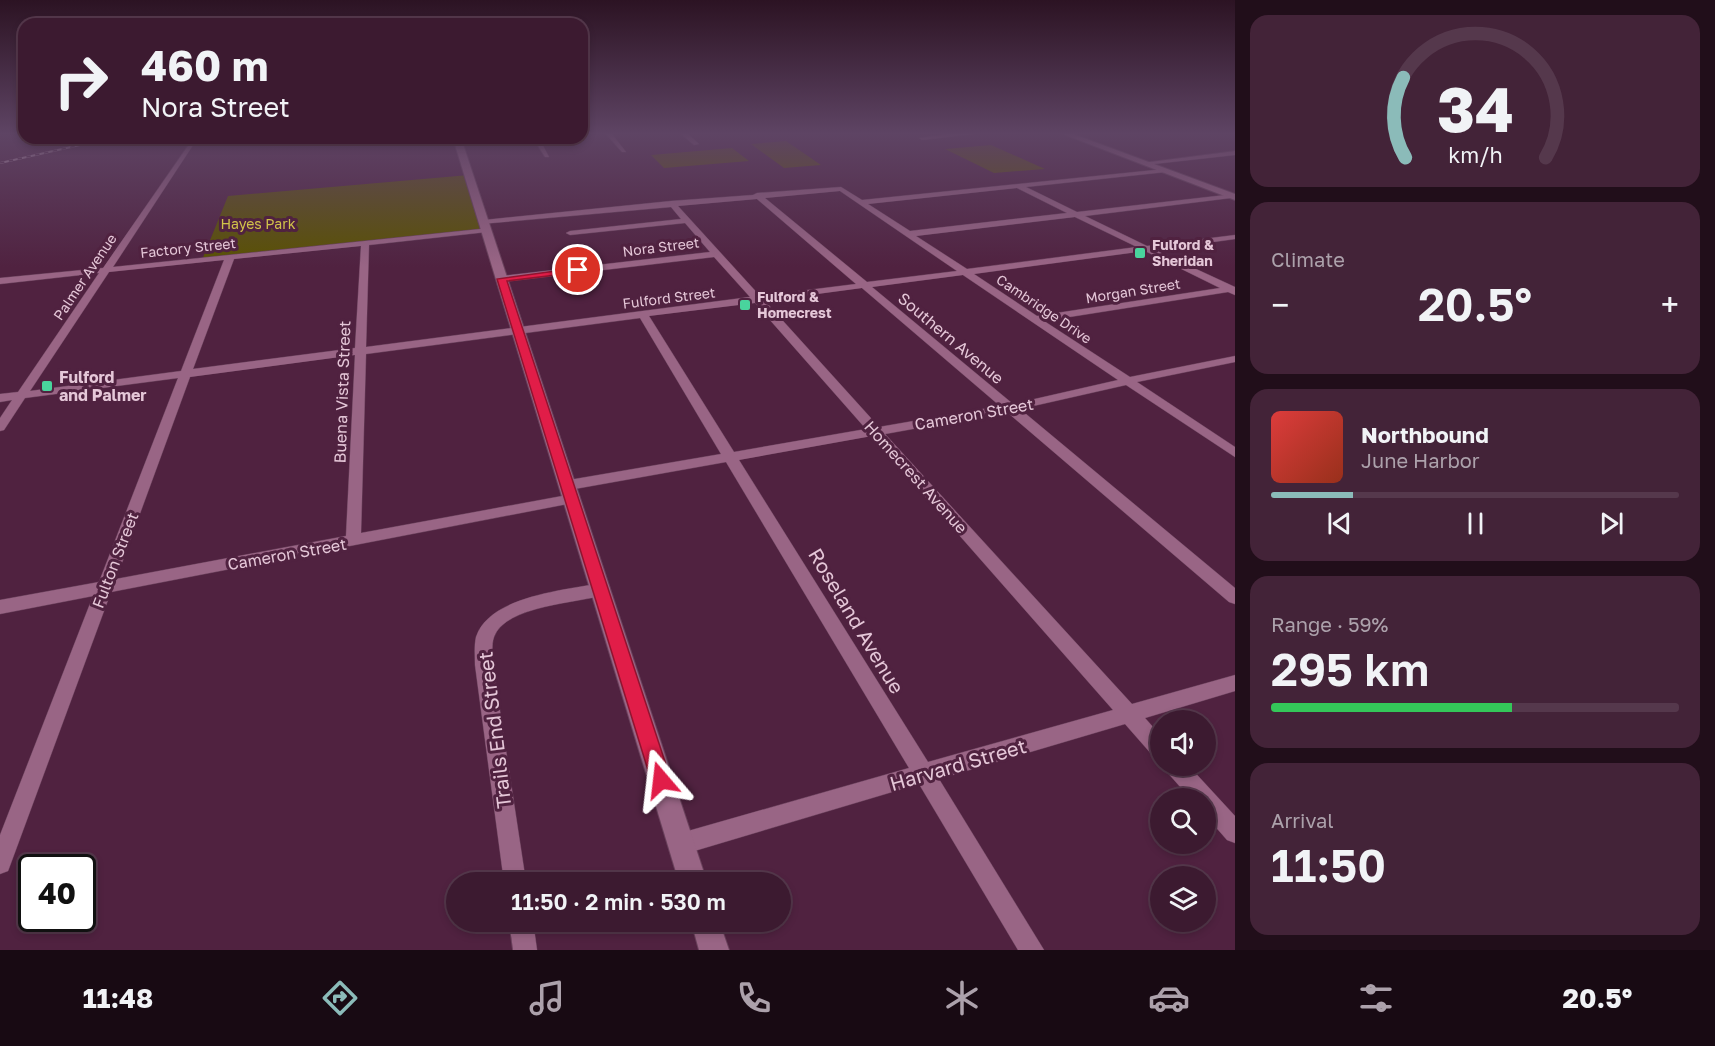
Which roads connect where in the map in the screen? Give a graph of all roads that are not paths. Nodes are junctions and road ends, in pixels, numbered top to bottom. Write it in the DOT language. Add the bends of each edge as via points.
graph roads {
  1 [pos="168,178"];
  2 [pos="471,178"];
  3 [pos="1093,178"];
  4 [pos="1183,178"];
  5 [pos="1018,186"];
  6 [pos="837,188"];
  7 [pos="757,195"];
  8 [pos="1233,197"];
  9 [pos="863,202"];
  10 [pos="671,203"];
  11 [pos="1076,214"];
  12 [pos="686,221"];
  13 [pos="486,226"];
  14 [pos="570,233"];
  15 [pos="909,234"];
  16 [pos="1235,237"];
  17 [pos="365,243"];
  18 [pos="1146,248"];
  19 [pos="716,254"];
  20 [pos="230,257"];
  21 [pos="106,270"];
  22 [pos="965,272"];
  23 [pos="502,279"];
  24 [pos="0,281"];
  25 [pos="863,285"];
  26 [pos="1233,290"];
  27 [pos="757,300"];
  28 [pos="643,315"];
  29 [pos="1035,319"];
  30 [pos="518,330"];
  31 [pos="361,350"];
  32 [pos="1235,359"];
  33 [pos="186,372"];
  34 [pos="1128,382"];
  35 [pos="22,395"];
  36 [pos="0,398"];
  37 [pos="1009,408"];
  38 [pos="0,427"];
  39 [pos="876,432"];
  40 [pos="1235,453"];
  41 [pos="731,458"];
  42 [pos="571,492"];
  43 [pos="353,542"];
  44 [pos="105,587"];
  45 [pos="602,589"];
  46 [pos="1235,597"];
  47 [pos="0,607"];
  48 [pos="1235,683"];
  49 [pos="1129,715"];
  50 [pos="1150,738"];
  51 [pos="925,775"];
  52 [pos="1184,776"];
  53 [pos="1195,788"];
  54 [pos="1216,811"];
  55 [pos="1235,832"];
  56 [pos="681,844"];
  57 [pos="0,862"];
  58 [pos="514,872"];
  59 [pos="690,872"];
  60 [pos="522,932"];
  61 [pos="708,932"];
  62 [pos="525,950"];
  63 [pos="714,950"];
  64 [pos="1032,950"];
  1 -- 21 [label="street, Palmer Avenue"];
  2 -- 13 [label="street"];
  3 -- 5 [label="street"];
  4 -- 8 [label="street"];
  5 -- 9 [label="street"];
  5 -- 11 [label="street"];
  6 -- 7 [label="street, Factory Street"];
  6 -- 9 [label="street, Cambridge Drive"];
  7 -- 10 [label="street, Factory Street"];
  7 -- 25 [label="street, Southern Avenue"];
  8 -- 11 [label="street"];
  9 -- 15 [label="street, Cambridge Drive"];
  10 -- 12 [label="street, Homecrest Avenue"];
  10 -- 13 [label="street, Factory Street"];
  11 -- 15 [label="street"];
  11 -- 18 [label="street"];
  12 -- 14 [label="street"];
  12 -- 19 [label="street, Homecrest Avenue"];
  13 -- 17 [label="street, Factory Street"];
  13 -- 23 [label="street"];
  15 -- 22 [label="street, Cambridge Drive"];
  16 -- 18 [label="street, Fulford Street"];
  17 -- 20 [label="street, Factory Street"];
  17 -- 31 [label="street, Buena Vista Street"];
  18 -- 22 [label="street, Fulford Street"];
  18 -- 26 [label="street"];
  19 -- 23 [label="street, Nora Street"];
  19 -- 27 [label="street, Homecrest Avenue"];
  20 -- 21 [label="street, Factory Street"];
  20 -- 33 [label="street, Fulton Street"];
  21 -- 24 [label="street, Factory Street"];
  21 -- 35 [label="street, Palmer Avenue"];
  22 -- 25 [label="street, Fulford Street"];
  22 -- 29 [label="street, Cambridge Drive"];
  23 -- 30 [label="street"];
  25 -- 27 [label="street, Fulford Street"];
  25 -- 37 [label="street, Southern Avenue"];
  26 -- 29 [label="street, Morgan Street"];
  27 -- 28 [label="street, Fulford Street"];
  27 -- 39 [label="street, Homecrest Avenue"];
  28 -- 30 [label="street, Fulford Street"];
  28 -- 41 [label="street, Roseland Avenue"];
  29 -- 34 [label="street, Cambridge Drive"];
  30 -- 31 [label="street, Fulford Street"];
  30 -- 42 [label="street"];
  31 -- 33 [label="street, Fulford Street"];
  31 -- 43 [label="street, Buena Vista Street"];
  32 -- 34 [label="street, Cameron Street" via="1172,369"];
  33 -- 35 [label="street, Fulford Street"];
  33 -- 44 [label="street, Fulton Street"];
  34 -- 37 [label="street, Cameron Street"];
  34 -- 40 [label="street, Cambridge Drive"];
  35 -- 36 [label="street, Fulford Street"];
  35 -- 38 [label="street, Palmer Avenue"];
  37 -- 39 [label="street, Cameron Street"];
  37 -- 46 [label="street, Southern Avenue"];
  39 -- 41 [label="street, Cameron Street"];
  39 -- 49 [label="street, Homecrest Avenue"];
  41 -- 42 [label="street, Cameron Street"];
  41 -- 51 [label="street, Roseland Avenue"];
  42 -- 43 [label="street, Cameron Street"];
  42 -- 45 [label="street"];
  43 -- 44 [label="street, Cameron Street"];
  44 -- 47 [label="street, Cameron Street"];
  44 -- 57 [label="street, Fulton Street"];
  45 -- 56 [label="street"];
  45 -- 58 [label="street, Trails End Street" via="519,608 498,618 485,637 484,665"];
  48 -- 49 [label="street, Harvard Street"];
  49 -- 50 [label="street, Homecrest Avenue"];
  49 -- 51 [label="street, Harvard Street"];
  51 -- 56 [label="street, Harvard Street"];
  51 -- 64 [label="street, Roseland Avenue"];
  52 -- 53 [label="street"];
  54 -- 55 [label="street"];
  56 -- 59 [label="street"];
  60 -- 62 [label="street"];
  61 -- 63 [label="street"];
}
